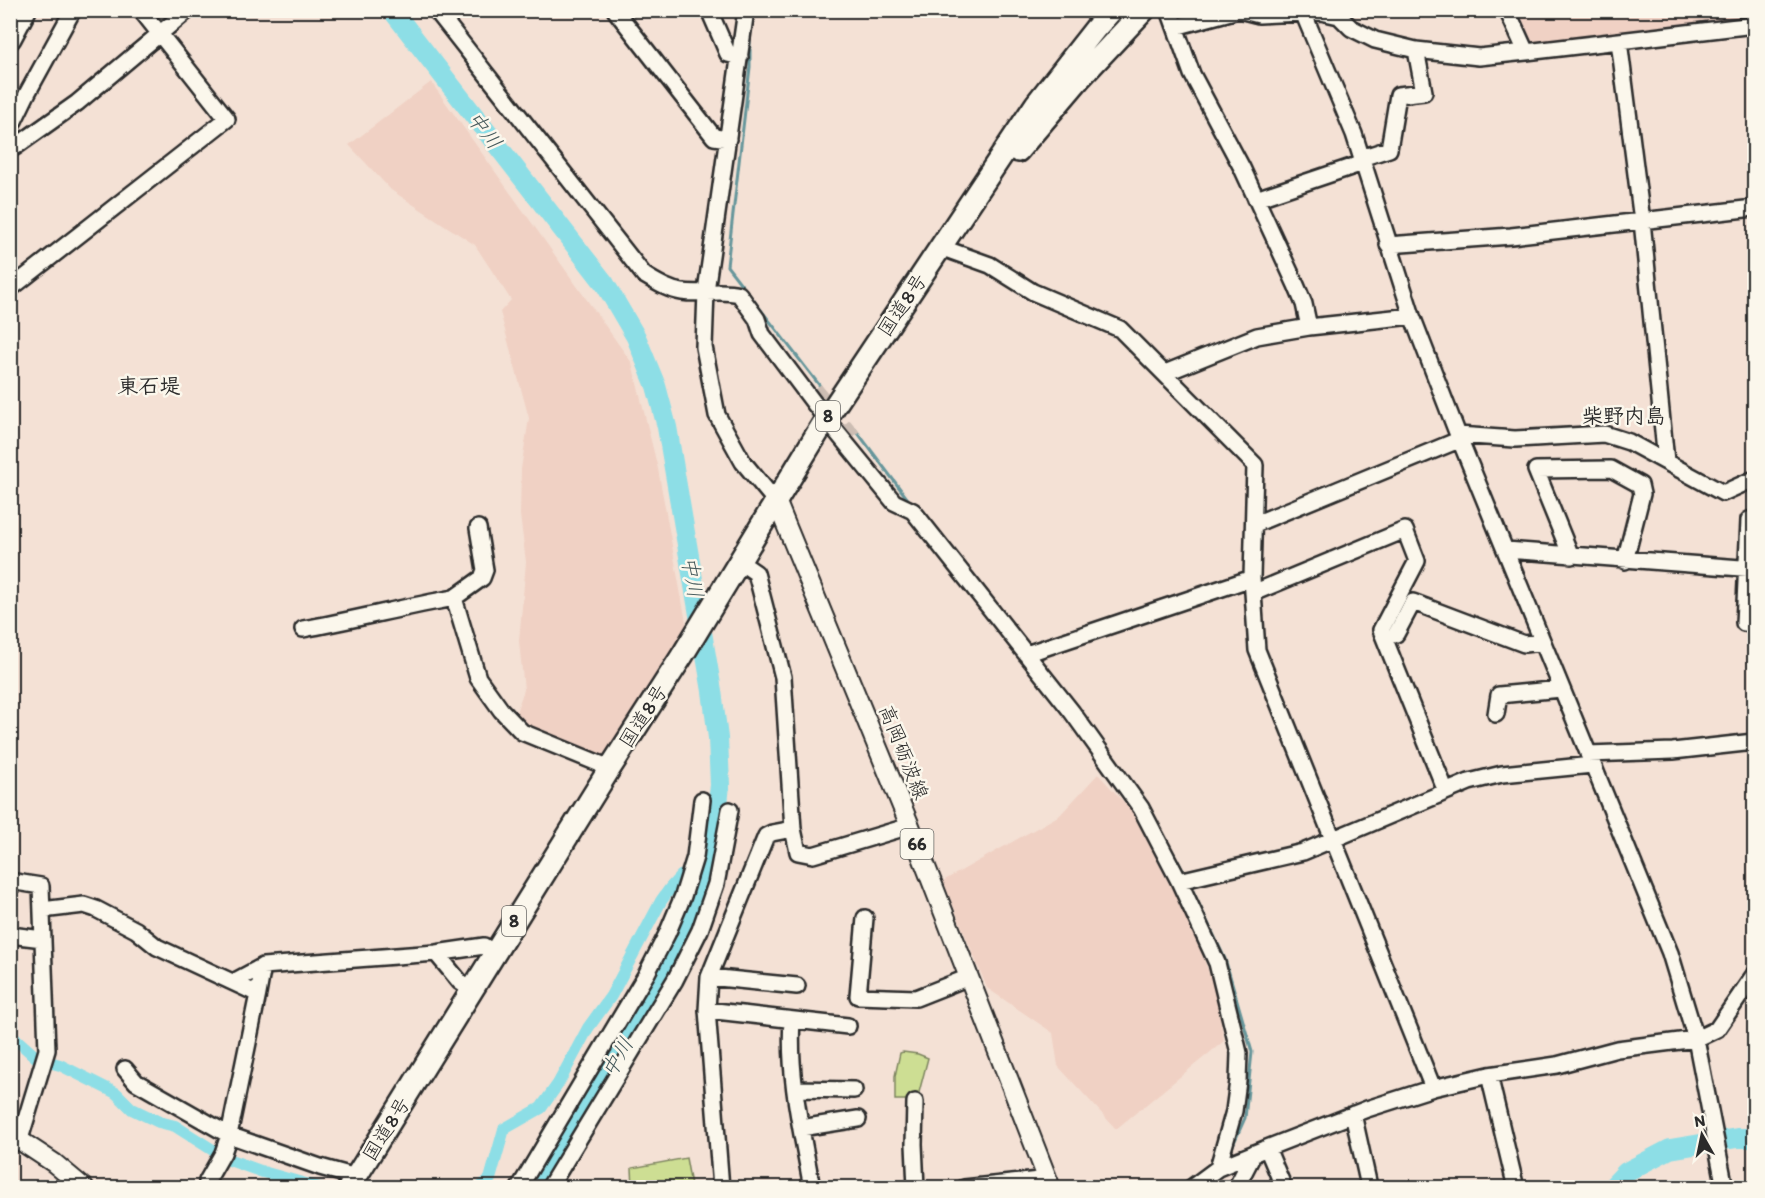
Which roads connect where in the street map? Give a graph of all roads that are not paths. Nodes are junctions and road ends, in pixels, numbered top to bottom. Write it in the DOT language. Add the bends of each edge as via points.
graph roads {
  1 [pos="25,10"];
  2 [pos="73,10"];
  3 [pos="141,10"];
  4 [pos="188,10"];
  5 [pos="436,10"];
  6 [pos="615,10"];
  7 [pos="709,10"];
  8 [pos="746,10"];
  9 [pos="1112,10"];
  10 [pos="1144,10"];
  11 [pos="1169,10"];
  12 [pos="1238,10"];
  13 [pos="1507,10"];
  14 [pos="1303,12"];
  15 [pos="1755,25"];
  16 [pos="1175,27"];
  17 [pos="159,33"];
  18 [pos="10,38"];
  19 [pos="1618,41"];
  20 [pos="1416,50"];
  21 [pos="1526,52"];
  22 [pos="740,57"];
  23 [pos="10,129"];
  24 [pos="728,139"];
  25 [pos="10,146"];
  26 [pos="1362,160"];
  27 [pos="1256,199"];
  28 [pos="1755,208"];
  29 [pos="1642,221"];
  30 [pos="1388,245"];
  31 [pos="940,247"];
  32 [pos="10,288"];
  33 [pos="706,291"];
  34 [pos="1412,316"];
  35 [pos="757,319"];
  36 [pos="1309,327"];
  37 [pos="1165,374"];
  38 [pos="815,389"];
  39 [pos="826,419"];
  40 [pos="854,437"];
  41 [pos="1460,437"];
  42 [pos="1666,461"];
  43 [pos="1755,479"];
  44 [pos="777,503"];
  45 [pos="913,512"];
  46 [pos="1755,518"];
  47 [pos="1255,524"];
  48 [pos="478,528"];
  49 [pos="1506,550"];
  50 [pos="1571,556"];
  51 [pos="1625,561"];
  52 [pos="740,562"];
  53 [pos="1750,569"];
  54 [pos="1253,585"];
  55 [pos="454,598"];
  56 [pos="1755,624"];
  57 [pos="303,629"];
  58 [pos="1396,634"];
  59 [pos="1542,642"];
  60 [pos="1026,654"];
  61 [pos="1561,689"];
  62 [pos="1496,714"];
  63 [pos="1755,742"];
  64 [pos="1590,760"];
  65 [pos="610,768"];
  66 [pos="1443,784"];
  67 [pos="702,800"];
  68 [pos="730,810"];
  69 [pos="910,826"];
  70 [pos="793,829"];
  71 [pos="1333,840"];
  72 [pos="10,881"];
  73 [pos="1179,881"];
  74 [pos="42,910"];
  75 [pos="866,918"];
  76 [pos="10,935"];
  77 [pos="43,939"];
  78 [pos="436,953"];
  79 [pos="495,953"];
  80 [pos="263,966"];
  81 [pos="1755,975"];
  82 [pos="709,977"];
  83 [pos="969,977"];
  84 [pos="234,982"];
  85 [pos="797,986"];
  86 [pos="472,990"];
  87 [pos="258,994"];
  88 [pos="707,1010"];
  89 [pos="792,1020"];
  90 [pos="848,1026"];
  91 [pos="1696,1039"];
  92 [pos="125,1069"];
  93 [pos="1489,1075"];
  94 [pos="1433,1088"];
  95 [pos="795,1089"];
  96 [pos="854,1090"];
  97 [pos="915,1102"];
  98 [pos="1353,1114"];
  99 [pos="858,1119"];
  100 [pos="801,1128"];
  101 [pos="230,1135"];
  102 [pos="15,1136"];
  103 [pos="1261,1150"];
  104 [pos="1218,1168"];
  105 [pos="200,1182"];
  106 [pos="352,1182"];
  107 [pos="1049,1183"];
  108 [pos="1369,1185"];
  109 [pos="84,1188"];
  110 [pos="519,1188"];
  111 [pos="549,1188"];
  112 [pos="721,1188"];
  113 [pos="812,1188"];
  114 [pos="916,1188"];
  115 [pos="964,1188"];
  116 [pos="1191,1188"];
  117 [pos="1236,1188"];
  118 [pos="1284,1188"];
  119 [pos="1516,1188"];
  120 [pos="1725,1188"];
  1 -- 18 [label="highway"];
  2 -- 23 [label="street"];
  3 -- 17 [label="street"];
  4 -- 17 [label="street"];
  5 -- 33 [label="street" via="644,275 665,288"];
  6 -- 24 [label="street" via="714,137"];
  7 -- 22 [label="street" via="728,54"];
  8 -- 22 [label="street"];
  9 -- 31 [label="highway, 国道8号 / 8" via="1036,104"];
  10 -- 31 [label="highway, 国道8号 / 8" via="1080,78"];
  11 -- 16 [label="street"];
  12 -- 14 [label="street" via="1258,15"];
  12 -- 16 [label="street"];
  13 -- 21 [label="street"];
  14 -- 20 [label="street" via="1339,16 1351,28 1375,40"];
  14 -- 26 [label="street"];
  15 -- 19 [label="street"];
  16 -- 27 [label="street" via="1192,74"];
  17 -- 25 [label="street" via="77,103 15,147"];
  17 -- 32 [label="street" via="227,119"];
  19 -- 21 [label="street"];
  19 -- 29 [label="street"];
  20 -- 21 [label="street" via="1479,57"];
  20 -- 26 [label="street" via="1424,92 1398,95 1389,149"];
  22 -- 24 [label="street"];
  24 -- 33 [label="street"];
  26 -- 27 [label="street"];
  26 -- 30 [label="street"];
  27 -- 36 [label="street" via="1304,304"];
  28 -- 29 [label="street"];
  29 -- 30 [label="street"];
  29 -- 42 [label="street"];
  30 -- 34 [label="street"];
  31 -- 37 [label="street" via="990,265 1033,292 1120,329"];
  31 -- 39 [label="highway, 国道8号 / 8"];
  33 -- 35 [label="street" via="739,294"];
  33 -- 44 [label="street" via="704,347 717,415 743,462"];
  34 -- 36 [label="street"];
  34 -- 41 [label="street"];
  35 -- 38 [label="street"];
  35 -- 39 [label="street" via="762,334"];
  36 -- 37 [label="street" via="1257,336"];
  37 -- 47 [label="street" via="1255,465"];
  39 -- 44 [label="highway, 国道8号 / 8"];
  39 -- 45 [label="street" via="894,502"];
  40 -- 45 [label="street"];
  41 -- 42 [label="street" via="1515,439 1604,434"];
  41 -- 47 [label="street"];
  41 -- 49 [label="street"];
  42 -- 43 [label="street" via="1723,493"];
  44 -- 52 [label="highway, 国道8号 / 8"];
  44 -- 69 [label="main road, 高岡砺波線 / 66"];
  45 -- 60 [label="street"];
  46 -- 53 [label="street" via="1749,520"];
  47 -- 54 [label="street"];
  48 -- 55 [label="street" via="485,570 482,578"];
  49 -- 50 [label="street"];
  49 -- 59 [label="street"];
  50 -- 51 [label="street"];
  50 -- 51 [label="street" via="1536,470 1611,469 1640,484 1642,494"];
  51 -- 53 [label="street"];
  52 -- 65 [label="highway, 国道8号 / 8"];
  52 -- 70 [label="street" via="756,573 783,677"];
  53 -- 56 [label="street" via="1744,623"];
  54 -- 60 [label="street"];
  54 -- 66 [label="street" via="1405,530 1417,561 1382,630"];
  54 -- 71 [label="street" via="1257,650"];
  55 -- 57 [label="street"];
  55 -- 65 [label="street" via="478,678 501,710 522,732"];
  58 -- 59 [label="street" via="1413,602 1524,644"];
  59 -- 61 [label="street"];
  60 -- 73 [label="street" via="1141,808"];
  61 -- 62 [label="street" via="1499,695"];
  61 -- 64 [label="street"];
  63 -- 64 [label="street"];
  64 -- 71 [label="street" via="1469,782"];
  64 -- 91 [label="street" via="1670,953"];
  65 -- 79 [label="highway, 国道8号 / 8"];
  67 -- 110 [label="street" via="695,857 667,934"];
  68 -- 111 [label="street" via="716,884 700,930 675,980"];
  69 -- 70 [label="street" via="813,855 798,852"];
  69 -- 83 [label="main road, 高岡砺波線 / 66"];
  70 -- 82 [label="street" via="766,836"];
  71 -- 73 [label="street" via="1303,852"];
  71 -- 94 [label="street"];
  72 -- 74 [label="street" via="40,886"];
  73 -- 104 [label="street" via="1217,963 1239,1053 1234,1111"];
  74 -- 77 [label="street"];
  74 -- 84 [label="street" via="84,905 96,909 136,930 157,947"];
  75 -- 83 [label="street" via="858,996 916,998"];
  76 -- 77 [label="street"];
  77 -- 102 [label="street" via="47,1050"];
  78 -- 79 [label="street" via="484,946"];
  78 -- 80 [label="street"];
  78 -- 86 [label="street" via="460,982"];
  79 -- 86 [label="highway, 国道8号 / 8"];
  80 -- 84 [label="street"];
  80 -- 87 [label="street"];
  81 -- 91 [label="street" via="1717,1029"];
  82 -- 85 [label="street"];
  82 -- 88 [label="street"];
  83 -- 107 [label="main road, 高岡砺波線 / 66"];
  84 -- 87 [label="street"];
  86 -- 106 [label="highway, 国道8号 / 8"];
  87 -- 101 [label="street"];
  88 -- 89 [label="street"];
  88 -- 112 [label="street"];
  89 -- 90 [label="street"];
  89 -- 95 [label="street" via="790,1047"];
  91 -- 93 [label="street" via="1617,1049 1557,1065"];
  91 -- 120 [label="street"];
  92 -- 101 [label="street" via="136,1082"];
  93 -- 94 [label="street"];
  93 -- 119 [label="street"];
  94 -- 98 [label="street"];
  95 -- 96 [label="street"];
  95 -- 100 [label="street"];
  97 -- 114 [label="street"];
  98 -- 103 [label="street"];
  98 -- 108 [label="street"];
  99 -- 100 [label="street"];
  100 -- 113 [label="street"];
  101 -- 105 [label="street" via="222,1155"];
  101 -- 106 [label="street"];
  102 -- 109 [label="main road"];
  103 -- 104 [label="street"];
  103 -- 117 [label="street"];
  103 -- 118 [label="street"];
  104 -- 116 [label="street"];
  107 -- 115 [label="street"];
}
